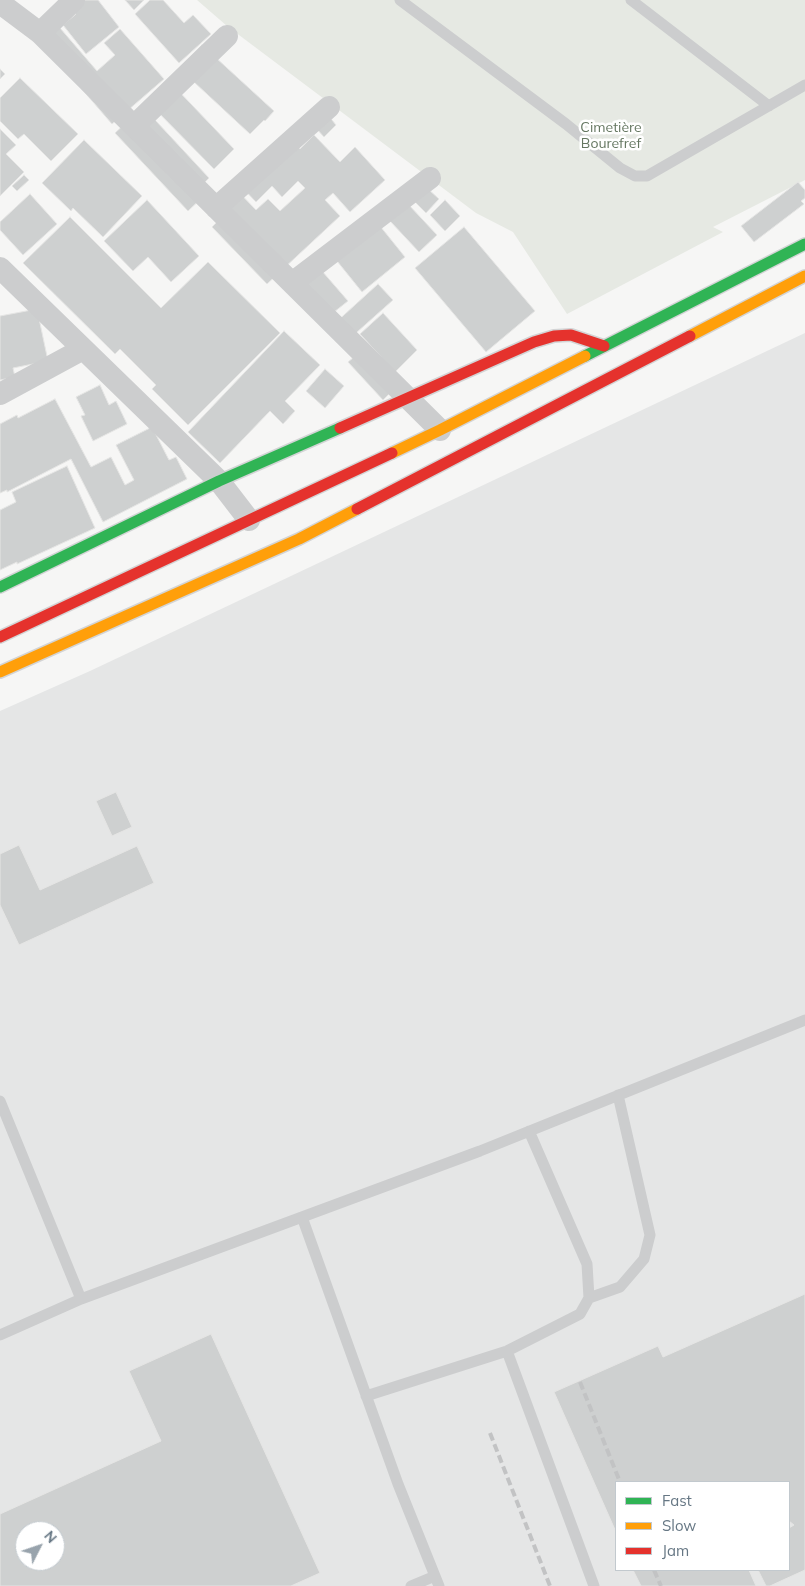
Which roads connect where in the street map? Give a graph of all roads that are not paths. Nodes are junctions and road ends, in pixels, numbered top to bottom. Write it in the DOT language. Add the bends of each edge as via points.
graph roads {
  1 [pos="74,0"];
  2 [pos="400,0"];
  3 [pos="631,0"];
  4 [pos="0,3"];
  5 [pos="40,33"];
  6 [pos="227,36"];
  7 [pos="805,86"];
  8 [pos="769,106"];
  9 [pos="328,107"];
  10 [pos="134,126"];
  11 [pos="430,178"];
  12 [pos="216,208"];
  13 [pos="805,244"];
  14 [pos="0,268"];
  15 [pos="805,276"];
  16 [pos="292,284"];
  17 [pos="604,346"];
  18 [pos="83,348"];
  19 [pos="0,394"];
  20 [pos="406,397"];
  21 [pos="440,430"];
  22 [pos="219,481"];
  23 [pos="250,520"];
  24 [pos="0,587"];
  25 [pos="0,637"];
  26 [pos="0,672"];
  27 [pos="805,1020"];
  28 [pos="618,1095"];
  29 [pos="0,1101"];
  30 [pos="529,1131"];
  31 [pos="302,1217"];
  32 [pos="589,1298"];
  33 [pos="81,1299"];
  34 [pos="0,1334"];
  35 [pos="508,1351"];
  36 [pos="366,1396"];
  37 [pos="437,1581"];
  38 [pos="411,1586"];
  39 [pos="594,1586"];
  1 -- 5 [label="street"];
  2 -- 8 [label="lane" via="620,168 635,176 647,176"];
  3 -- 8 [label="lane"];
  4 -- 5 [label="street"];
  5 -- 10 [label="street"];
  6 -- 10 [label="street"];
  7 -- 8 [label="lane"];
  9 -- 12 [label="street"];
  10 -- 12 [label="street"];
  11 -- 16 [label="street"];
  12 -- 16 [label="street"];
  13 -- 17 [label="main road"];
  14 -- 18 [label="street"];
  15 -- 26 [label="main road" via="298,539"];
  16 -- 20 [label="street"];
  17 -- 20 [label="main road" via="571,335 554,336"];
  17 -- 21 [label="main road"];
  18 -- 19 [label="street"];
  18 -- 22 [label="street"];
  20 -- 21 [label="street"];
  20 -- 22 [label="main road"];
  21 -- 23 [label="main road"];
  22 -- 23 [label="street"];
  22 -- 24 [label="main road"];
  23 -- 25 [label="main road"];
  27 -- 28 [label="lane"];
  28 -- 30 [label="lane"];
  28 -- 32 [label="lane" via="650,1235 644,1259 620,1287"];
  29 -- 33 [label="lane"];
  30 -- 31 [label="lane"];
  30 -- 32 [label="lane" via="587,1264"];
  31 -- 33 [label="lane"];
  31 -- 36 [label="lane"];
  32 -- 35 [label="lane" via="580,1314"];
  33 -- 34 [label="lane"];
  35 -- 36 [label="lane"];
  35 -- 39 [label="lane"];
  36 -- 37 [label="lane"];
  37 -- 38 [label="lane"];
}
